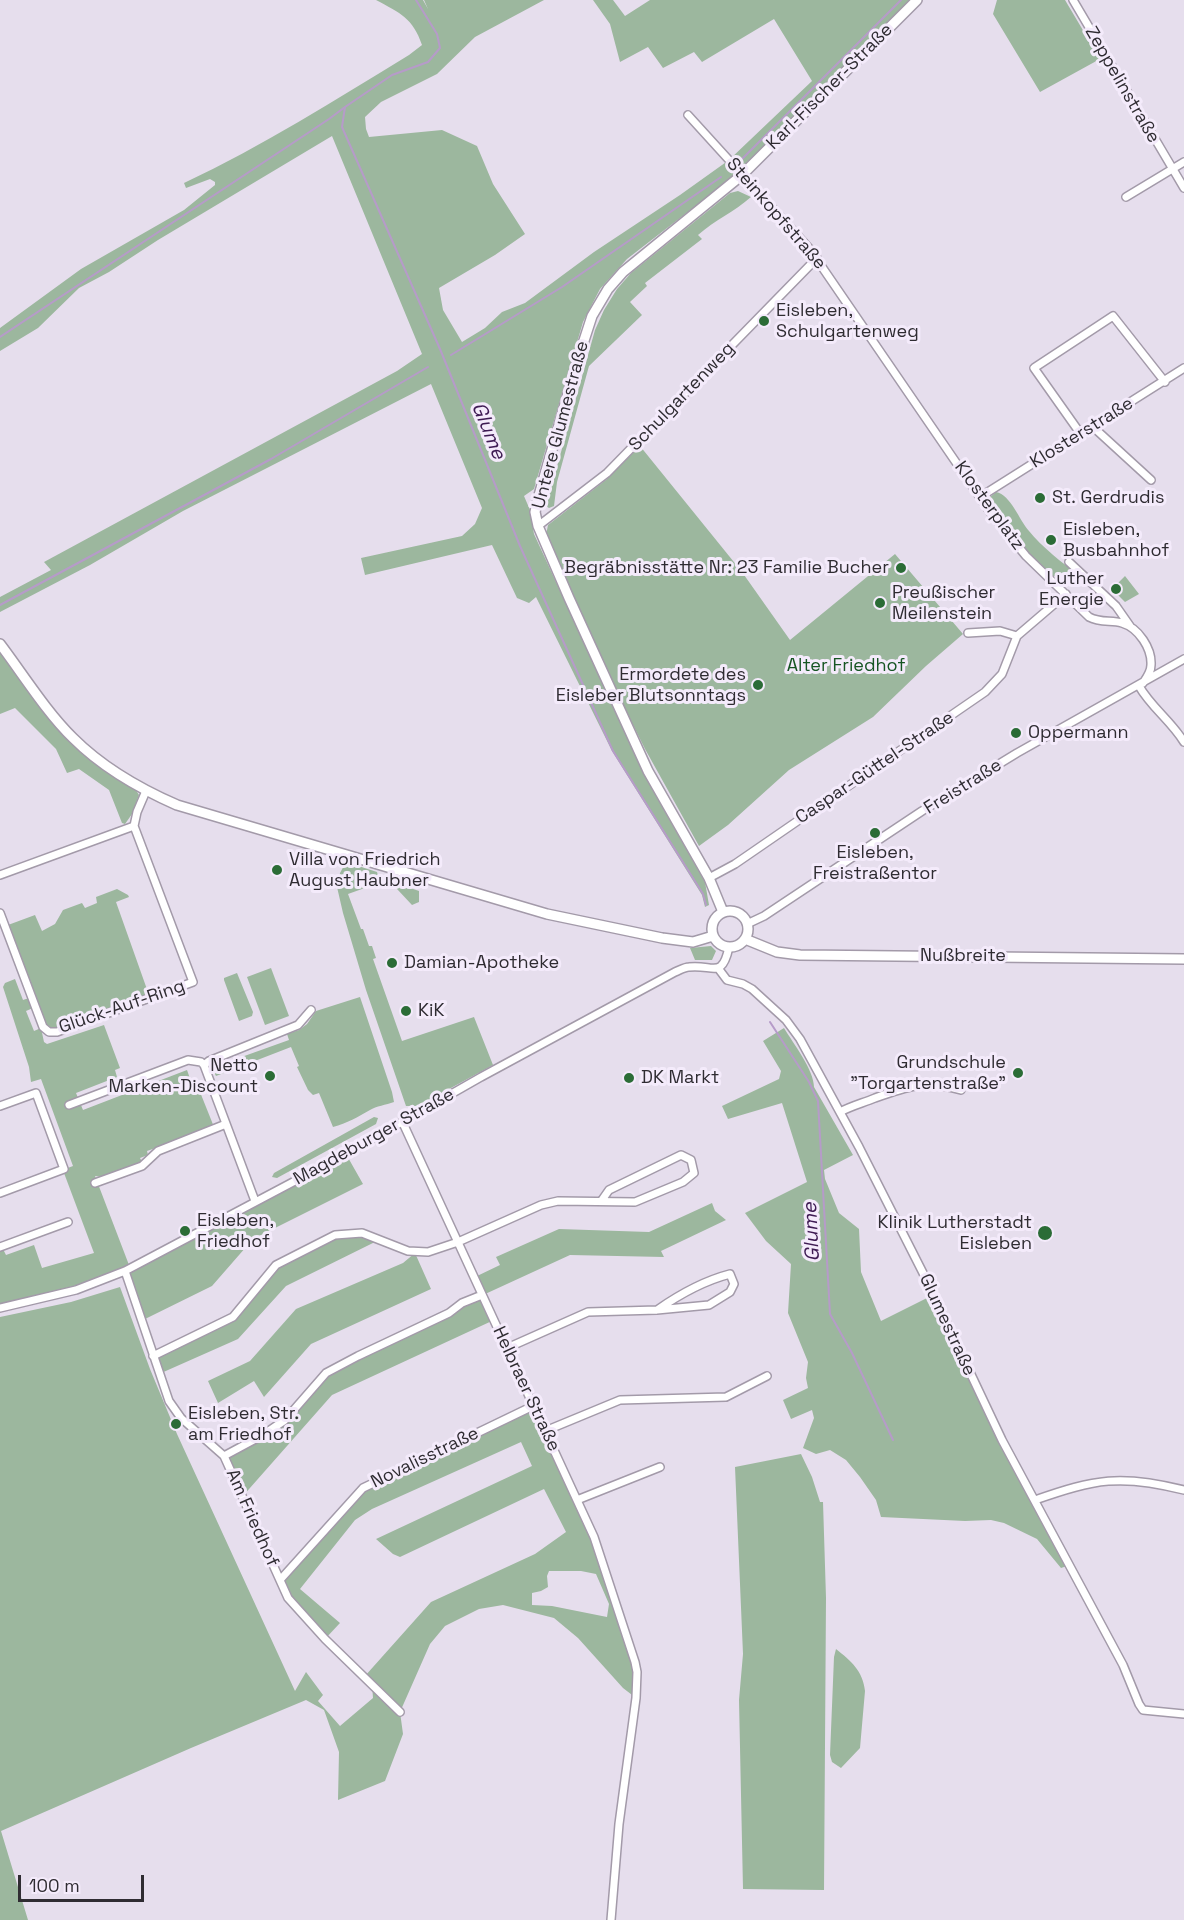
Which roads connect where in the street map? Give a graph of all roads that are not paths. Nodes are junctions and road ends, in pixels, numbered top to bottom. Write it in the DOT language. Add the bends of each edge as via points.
graph roads {
  1 [pos="917,0"];
  2 [pos="1073,0"];
  3 [pos="688,115"];
  4 [pos="1184,162"];
  5 [pos="1172,169"];
  6 [pos="740,172"];
  7 [pos="1184,188"];
  8 [pos="1126,197"];
  9 [pos="817,258"];
  10 [pos="879,348"];
  11 [pos="1184,368"];
  12 [pos="1165,382"];
  13 [pos="1092,426"];
  14 [pos="1080,433"];
  15 [pos="1151,480"];
  16 [pos="980,497"];
  17 [pos="538,526"];
  18 [pos="1069,562"];
  19 [pos="1066,594"];
  20 [pos="1130,626"];
  21 [pos="968,633"];
  22 [pos="1017,636"];
  23 [pos="0,644"];
  24 [pos="1184,659"];
  25 [pos="1141,684"];
  26 [pos="1184,742"];
  27 [pos="146,791"];
  28 [pos="134,826"];
  29 [pos="0,875"];
  30 [pos="709,879"];
  31 [pos="723,912"];
  32 [pos="0,913"];
  33 [pos="747,924"];
  34 [pos="713,936"];
  35 [pos="745,939"];
  36 [pos="729,947"];
  37 [pos="1184,959"];
  38 [pos="718,968"];
  39 [pos="311,1010"];
  40 [pos="203,1064"];
  41 [pos="961,1090"];
  42 [pos="69,1105"];
  43 [pos="0,1106"];
  44 [pos="840,1112"];
  45 [pos="402,1121"];
  46 [pos="226,1124"];
  47 [pos="95,1183"];
  48 [pos="0,1193"];
  49 [pos="602,1200"];
  50 [pos="255,1201"];
  51 [pos="68,1222"];
  52 [pos="458,1242"];
  53 [pos="0,1246"];
  54 [pos="125,1271"];
  55 [pos="482,1295"];
  56 [pos="0,1308"];
  57 [pos="657,1310"];
  58 [pos="507,1348"];
  59 [pos="153,1356"];
  60 [pos="767,1376"];
  61 [pos="533,1406"];
  62 [pos="545,1431"];
  63 [pos="224,1456"];
  64 [pos="660,1467"];
  65 [pos="1184,1489"];
  66 [pos="577,1500"];
  67 [pos="1035,1500"];
  68 [pos="280,1580"];
  69 [pos="400,1712"];
  70 [pos="1184,1714"];
  71 [pos="611,1920"];
  1 -- 6 [label="main road, Karl-Fischer-Straße"];
  2 -- 5 [label="street, Zeppelinstraße"];
  3 -- 6 [label="street, Steinkopfstraße"];
  4 -- 5 [label="street"];
  5 -- 7 [label="street, Zeppelinstraße"];
  5 -- 8 [label="street"];
  6 -- 9 [label="street, Steinkopfstraße"];
  6 -- 17 [label="main road, Untere Glumestraße" via="623,272 596,309 543,482 536,512"];
  9 -- 10 [label="street, Steinkopfstraße"];
  9 -- 17 [label="street, Schulgartenweg" via="607,473"];
  10 -- 16 [label="street, Klosterplatz"];
  11 -- 12 [label="street, Klosterstraße"];
  12 -- 13 [label="street, Klosterstraße"];
  12 -- 14 [label="street" via="1113,316 1034,368"];
  13 -- 14 [label="street, Klosterstraße"];
  13 -- 15 [label="street"];
  14 -- 16 [label="street, Klosterstraße"];
  16 -- 19 [label="street, Klosterplatz" via="1026,556"];
  17 -- 30 [label="main road, Untere Glumestraße" via="648,771"];
  18 -- 20 [label="street" via="1116,606"];
  19 -- 20 [label="street, Klosterplatz" via="1093,619"];
  19 -- 22 [label="street"];
  20 -- 25 [label="street" via="1149,651 1151,667"];
  21 -- 22 [label="street" via="1000,631"];
  22 -- 30 [label="street, Caspar-Güttel-Straße" via="1002,674 985,692"];
  23 -- 27 [label="main road" via="72,737 101,763"];
  24 -- 25 [label="street, Freistraße"];
  25 -- 26 [label="street"];
  25 -- 33 [label="street, Freistraße" via="1008,759"];
  27 -- 28 [label="street"];
  27 -- 34 [label="main road" via="177,805 546,914 684,940"];
  28 -- 29 [label="street"];
  28 -- 32 [label="street, Glück-Auf-Ring" via="193,982 49,1032"];
  30 -- 31 [label="main road"];
  31 -- 33 [label="main road" via="741,914"];
  31 -- 34 [label="main road" via="713,921"];
  33 -- 35 [label="main road"];
  34 -- 36 [label="main road" via="719,944"];
  35 -- 36 [label="main road"];
  35 -- 37 [label="main road, Nußbreite" via="777,952 800,955"];
  36 -- 38 [label="street" via="727,960"];
  38 -- 44 [label="street, Glumestraße" via="727,980 752,989 786,1020"];
  38 -- 45 [label="street, Magdeburger Straße" via="689,967 675,972"];
  39 -- 40 [label="street" via="298,1025"];
  40 -- 42 [label="street" via="188,1060"];
  40 -- 46 [label="street"];
  41 -- 44 [label="street" via="907,1086"];
  43 -- 48 [label="street" via="36,1093 64,1169"];
  44 -- 67 [label="street, Glumestraße"];
  45 -- 50 [label="street, Magdeburger Straße"];
  45 -- 52 [label="street, Helbraer Straße"];
  46 -- 47 [label="street" via="158,1151 142,1166"];
  46 -- 50 [label="street"];
  49 -- 49 [label="street" via="609,1190 681,1155 691,1160 694,1173 683,1182 635,1202"];
  49 -- 52 [label="street" via="541,1205"];
  50 -- 54 [label="street, Magdeburger Straße"];
  51 -- 53 [label="street"];
  52 -- 55 [label="street, Helbraer Straße"];
  52 -- 59 [label="street" via="417,1253 362,1233 335,1235 276,1265 233,1317"];
  54 -- 56 [label="street, Magdeburger Straße" via="76,1290"];
  54 -- 59 [label="street, Am Friedhof"];
  55 -- 58 [label="street, Helbraer Straße"];
  55 -- 63 [label="street" via="327,1373 285,1420"];
  57 -- 57 [label="street" via="682,1292 730,1274 734,1284 730,1292 709,1305"];
  57 -- 58 [label="street" via="588,1312"];
  58 -- 61 [label="street, Helbraer Straße"];
  59 -- 63 [label="street, Am Friedhof" via="174,1410"];
  60 -- 62 [label="street" via="726,1397 620,1400"];
  61 -- 62 [label="street, Helbraer Straße"];
  61 -- 68 [label="street, Novalisstraße" via="363,1488"];
  62 -- 66 [label="street, Helbraer Straße"];
  63 -- 68 [label="street, Am Friedhof"];
  64 -- 66 [label="street"];
  65 -- 67 [label="street" via="1154,1482 1109,1480 1075,1486"];
  66 -- 71 [label="street, Helbraer Straße" via="594,1537 637,1672"];
  67 -- 70 [label="street, Glumestraße" via="1143,1710"];
  68 -- 69 [label="street, Am Friedhof" via="288,1598 325,1639"];
}
